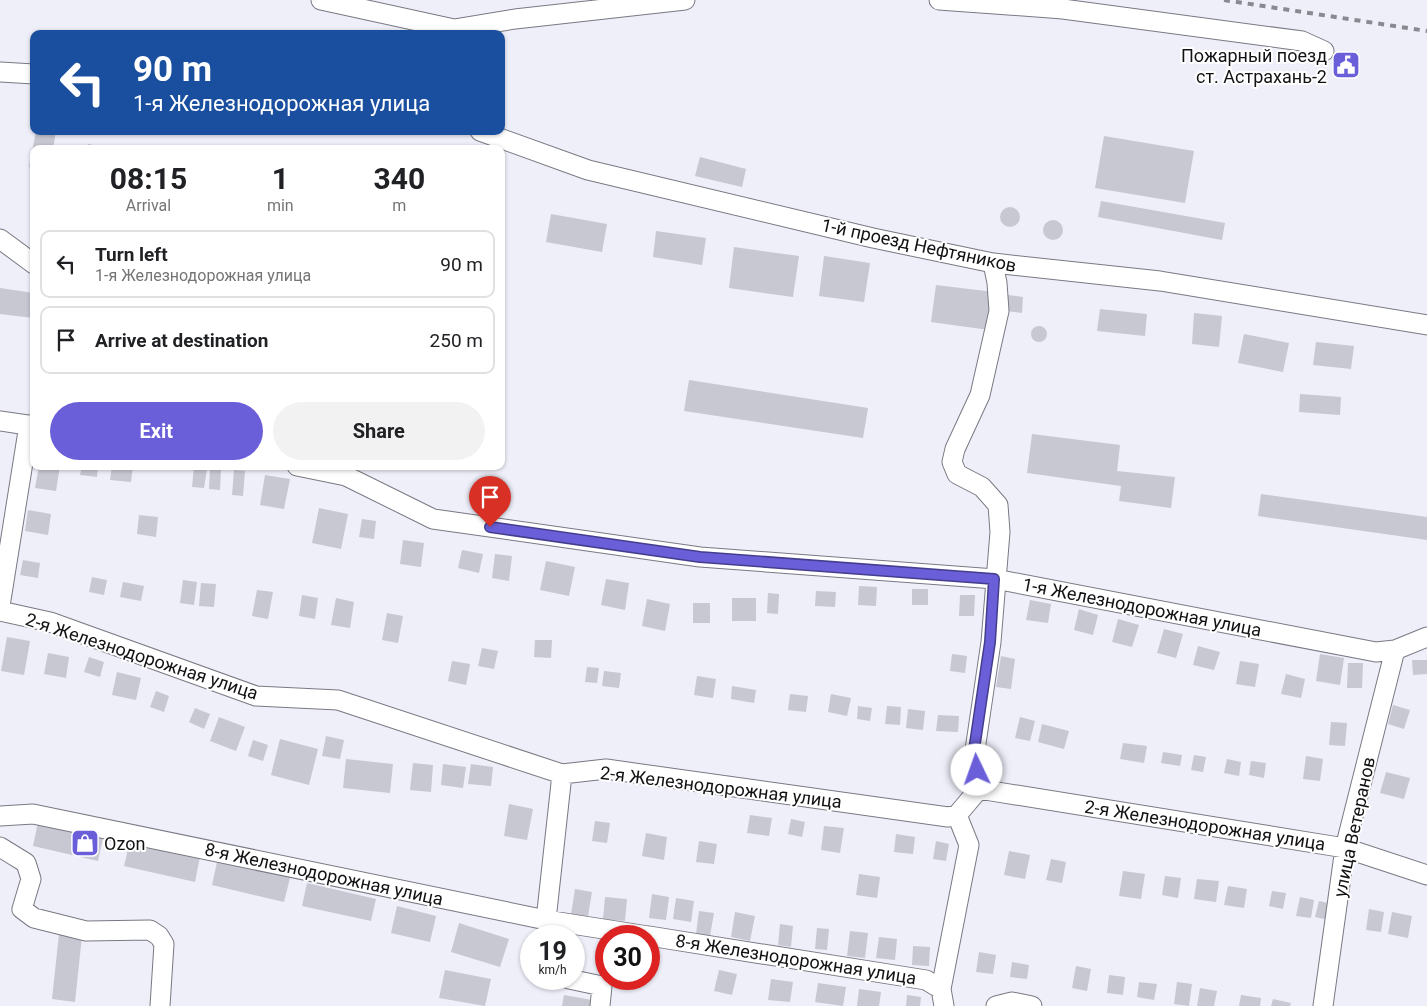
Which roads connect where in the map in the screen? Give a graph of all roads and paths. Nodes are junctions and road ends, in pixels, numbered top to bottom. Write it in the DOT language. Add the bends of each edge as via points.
graph roads {
  1 [pos="321,0"];
  2 [pos="685,0"];
  3 [pos="939,0"];
  4 [pos="1324,51"];
  5 [pos="0,72"];
  6 [pos="30,74"];
  7 [pos="491,135"];
  8 [pos="0,239"];
  9 [pos="30,261"];
  10 [pos="993,263"];
  11 [pos="1427,325"];
  12 [pos="0,421"];
  13 [pos="30,425"];
  14 [pos="30,431"];
  15 [pos="317,470"];
  16 [pos="994,579"];
  17 [pos="0,606"];
  18 [pos="0,611"];
  19 [pos="1427,637"];
  20 [pos="1395,650"];
  21 [pos="562,774"];
  22 [pos="979,789"];
  23 [pos="957,815"];
  24 [pos="0,816"];
  25 [pos="0,847"];
  26 [pos="1345,848"];
  27 [pos="1427,876"];
  28 [pos="546,925"];
  29 [pos="551,925"];
  30 [pos="660,938"];
  31 [pos="585,982"];
  32 [pos="943,997"];
  33 [pos="160,1006"];
  34 [pos="600,1006"];
  35 [pos="996,1006"];
  36 [pos="1032,1006"];
  37 [pos="1323,1006"];
  1 -- 2 [label="street" via="454,29"];
  3 -- 4 [label="street" via="1063,9 1302,41"];
  5 -- 6 [label="street"];
  7 -- 10 [label="street, 1-й проезд Нефтяников" via="588,170 872,238"];
  8 -- 9 [label="street"];
  10 -- 11 [label="street, 1-й проезд Нефтяников" via="1160,281"];
  10 -- 16 [label="street" via="999,312 980,396 952,462 957,474 982,487 998,505 1000,532"];
  12 -- 13 [label="street"];
  14 -- 17 [label="street"];
  15 -- 16 [label="street, 1-я Железнодорожная улица" via="346,476 433,519 700,557"];
  16 -- 20 [label="street, 1-я Железнодорожная улица" via="1376,652"];
  16 -- 22 [label="street" via="990,642 974,750"];
  18 -- 21 [label="street, 2-я Железнодорожная улица" via="50,622 256,696 338,700"];
  19 -- 20 [label="street, 1-я Железнодорожная улица"];
  20 -- 26 [label="street, улица Ветеранов"];
  21 -- 23 [label="street, 2-я Железнодорожная улица" via="606,769 948,817"];
  21 -- 29 [label="street"];
  22 -- 23 [label="street"];
  22 -- 26 [label="street, 2-я Железнодорожная улица"];
  23 -- 32 [label="street" via="968,845"];
  24 -- 28 [label="street, 8-я Железнодорожная улица" via="33,814"];
  25 -- 33 [label="street" via="26,863 31,880 22,909 34,918 86,931 150,930 159,936 164,944"];
  26 -- 27 [label="street, 2-я Железнодорожная улица"];
  26 -- 37 [label="street, улица Ветеранов"];
  30 -- 32 [label="street, 8-я Железнодорожная улица" via="926,980"];
  31 -- 34 [label="street" via="602,986"];
  35 -- 36 [label="street" via="1012,1002"];
}
